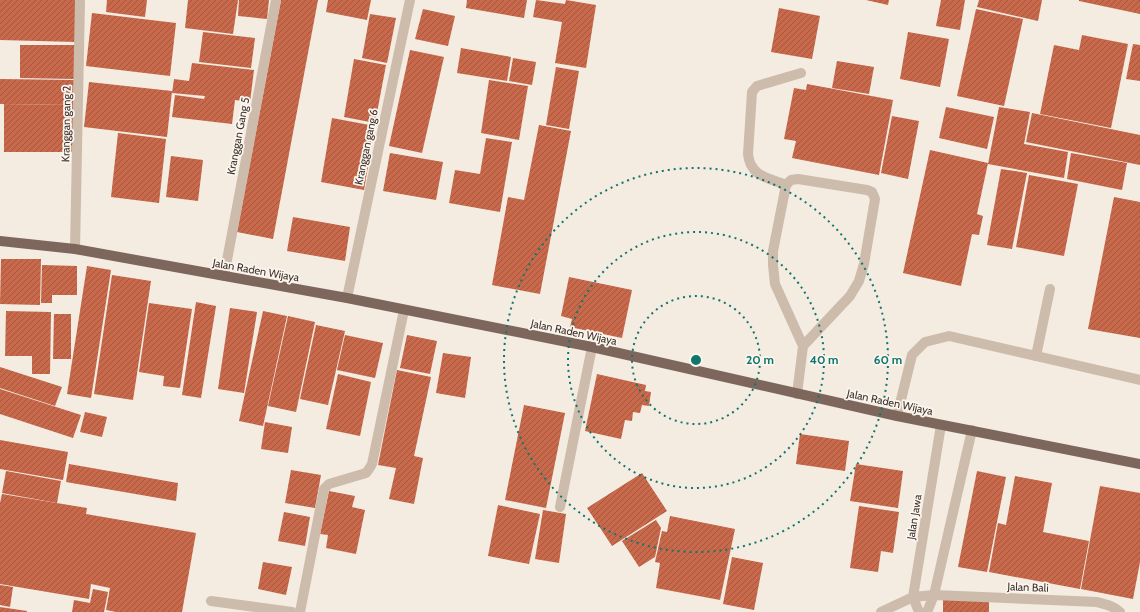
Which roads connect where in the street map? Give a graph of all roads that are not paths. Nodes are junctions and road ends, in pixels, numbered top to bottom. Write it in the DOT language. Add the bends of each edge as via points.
graph roads {
  1 [pos="80,0"];
  2 [pos="276,0"];
  3 [pos="410,0"];
  4 [pos="801,73"];
  5 [pos="786,185"];
  6 [pos="0,241"];
  7 [pos="75,249"];
  8 [pos="224,276"];
  9 [pos="1050,289"];
  10 [pos="347,298"];
  11 [pos="404,310"];
  12 [pos="803,346"];
  13 [pos="592,347"];
  14 [pos="1036,356"];
  15 [pos="1140,380"];
  16 [pos="797,394"];
  17 [pos="897,416"];
  18 [pos="941,425"];
  19 [pos="972,430"];
  20 [pos="1140,464"];
  21 [pos="560,507"];
  22 [pos="934,595"];
  23 [pos="913,597"];
  24 [pos="211,601"];
  25 [pos="292,612"];
  26 [pos="300,612"];
  27 [pos="881,612"];
  28 [pos="918,612"];
  29 [pos="927,612"];
  30 [pos="1120,612"];
  1 -- 7 [label="street, Kranggan gang 2"];
  2 -- 8 [label="street, Kranggan Gang 5"];
  3 -- 10 [label="street, Kranggan gang 6"];
  4 -- 5 [label="street" via="757,86 752,92 749,161 756,173"];
  5 -- 12 [label="street" via="773,251 773,266 775,284"];
  5 -- 12 [label="street" via="791,180 798,179 867,190 872,192 875,199 859,281 850,296"];
  6 -- 7 [label="main road, Jalan Raden Wijaya"];
  7 -- 8 [label="main road, Jalan Raden Wijaya"];
  8 -- 10 [label="main road, Jalan Raden Wijaya"];
  9 -- 14 [label="street"];
  10 -- 11 [label="main road, Jalan Raden Wijaya"];
  11 -- 13 [label="main road, Jalan Raden Wijaya"];
  11 -- 26 [label="street" via="372,464 366,474 329,484 324,489"];
  12 -- 16 [label="street"];
  13 -- 16 [label="main road, Jalan Raden Wijaya"];
  13 -- 21 [label="street"];
  14 -- 15 [label="street"];
  14 -- 17 [label="street" via="949,336 925,342 912,355"];
  16 -- 17 [label="main road, Jalan Raden Wijaya"];
  17 -- 18 [label="main road, Jalan Raden Wijaya"];
  18 -- 19 [label="main road, Jalan Raden Wijaya"];
  18 -- 23 [label="street, Jalan Jawa"];
  19 -- 20 [label="main road, Jalan Raden Wijaya"];
  19 -- 22 [label="street"];
  22 -- 23 [label="street, Jalan Bali"];
  22 -- 29 [label="street"];
  22 -- 30 [label="street, Jalan Bali" via="1097,602"];
  23 -- 27 [label="street, Jalan Bali"];
  23 -- 28 [label="street, Jalan Jawa"];
  24 -- 25 [label="street"];
}
